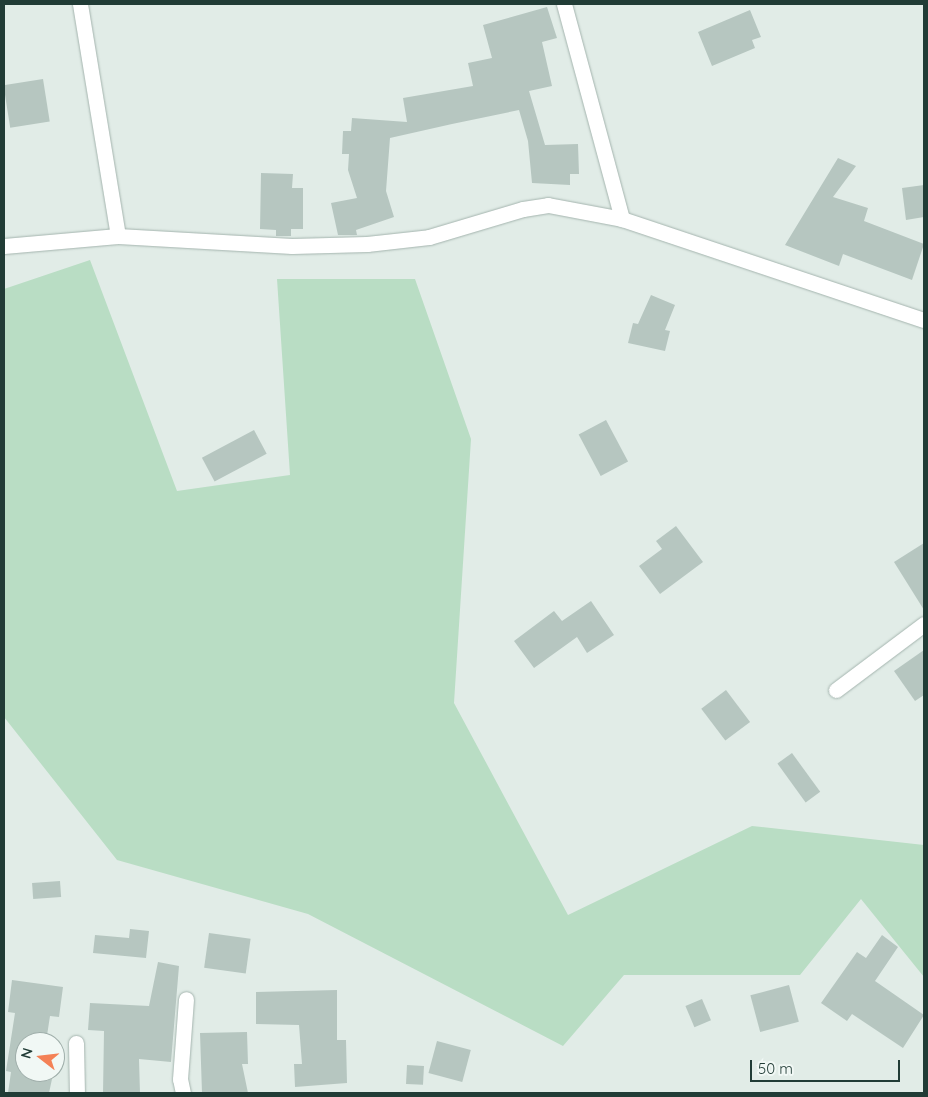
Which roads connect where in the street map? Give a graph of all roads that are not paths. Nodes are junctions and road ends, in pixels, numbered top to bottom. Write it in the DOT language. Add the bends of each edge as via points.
graph roads {
  1 [pos="80,4"];
  2 [pos="564,4"];
  3 [pos="622,219"];
  4 [pos="118,236"];
  5 [pos="4,246"];
  6 [pos="924,320"];
  7 [pos="924,624"];
  8 [pos="836,690"];
  9 [pos="186,999"];
  10 [pos="76,1043"];
  11 [pos="77,1093"];
  12 [pos="183,1093"];
  1 -- 4 [label="street"];
  2 -- 3 [label="street"];
  3 -- 4 [label="street" via="548,205 523,208 429,237 366,244 292,246"];
  3 -- 6 [label="street"];
  4 -- 5 [label="street"];
  7 -- 8 [label="street"];
  9 -- 12 [label="street" via="180,1079"];
  10 -- 11 [label="street"];
}
